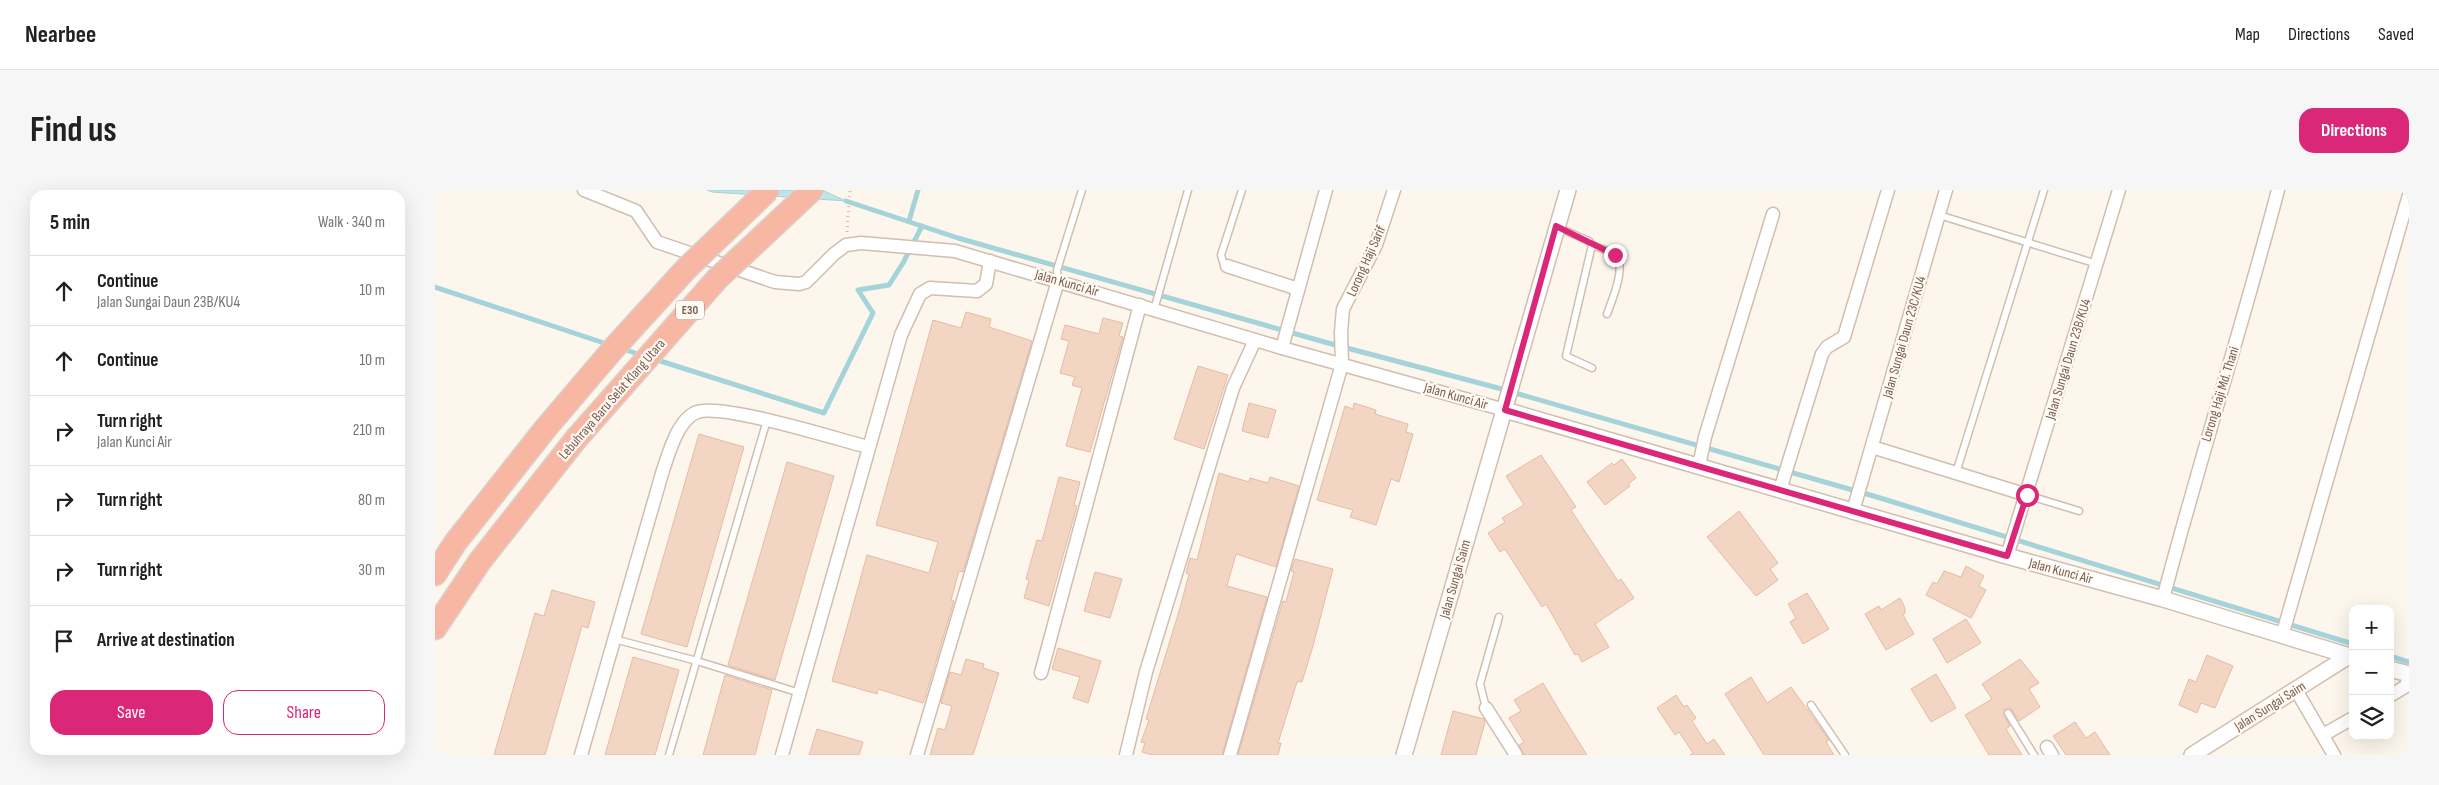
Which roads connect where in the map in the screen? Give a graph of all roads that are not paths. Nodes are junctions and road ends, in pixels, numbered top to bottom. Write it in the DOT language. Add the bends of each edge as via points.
graph roads {
  1 [pos="585,190"];
  2 [pos="768,190"];
  3 [pos="813,190"];
  4 [pos="1082,190"];
  5 [pos="1189,190"];
  6 [pos="1242,190"];
  7 [pos="1326,190"];
  8 [pos="1394,190"];
  9 [pos="1568,190"];
  10 [pos="1888,190"];
  11 [pos="1947,190"];
  12 [pos="2044,190"];
  13 [pos="2119,190"];
  14 [pos="2278,190"];
  15 [pos="2409,195"];
  16 [pos="1773,214"];
  17 [pos="1939,215"];
  18 [pos="1556,226"];
  19 [pos="2028,242"];
  20 [pos="1592,245"];
  21 [pos="990,261"];
  22 [pos="2097,264"];
  23 [pos="1227,266"];
  24 [pos="1057,275"];
  25 [pos="1298,289"];
  26 [pos="1141,305"];
  27 [pos="1155,305"];
  28 [pos="1607,314"];
  29 [pos="1255,340"];
  30 [pos="1283,342"];
  31 [pos="1342,358"];
  32 [pos="1591,368"];
  33 [pos="1506,406"];
  34 [pos="767,420"];
  35 [pos="868,447"];
  36 [pos="1872,447"];
  37 [pos="1700,460"];
  38 [pos="1956,473"];
  39 [pos="1784,477"];
  40 [pos="2027,495"];
  41 [pos="1855,506"];
  42 [pos="2079,512"];
  43 [pos="2009,551"];
  44 [pos="435,574"];
  45 [pos="2163,596"];
  46 [pos="1499,617"];
  47 [pos="435,628"];
  48 [pos="2283,633"];
  49 [pos="614,639"];
  50 [pos="2349,656"];
  51 [pos="2349,658"];
  52 [pos="697,661"];
  53 [pos="2394,671"];
  54 [pos="1041,673"];
  55 [pos="2408,682"];
  56 [pos="2295,690"];
  57 [pos="800,692"];
  58 [pos="2391,695"];
  59 [pos="1811,705"];
  60 [pos="1486,708"];
  61 [pos="2008,713"];
  62 [pos="2349,720"];
  63 [pos="2323,735"];
  64 [pos="1408,754"];
  65 [pos="581,755"];
  66 [pos="669,755"];
  67 [pos="782,755"];
  68 [pos="917,755"];
  69 [pos="1126,755"];
  70 [pos="1230,755"];
  71 [pos="1516,755"];
  72 [pos="1845,755"];
  73 [pos="2034,755"];
  74 [pos="2192,755"];
  75 [pos="2334,755"];
  1 -- 21 [label="street, Jalan Kunci Air" via="636,211 657,242 775,282 807,282 846,245 955,251"];
  2 -- 44 [label="highway, E30, bridge" via="686,269 614,348 545,429 455,543"];
  3 -- 47 [label="highway, Lebuhraya Baru Selat Klang Utara / E30, bridge" via="717,280 576,439 480,561"];
  4 -- 24 [label="lane"];
  5 -- 27 [label="lane"];
  6 -- 23 [label="lane" via="1221,255"];
  7 -- 25 [label="street"];
  8 -- 31 [label="street, Lorong Haji Sarif" via="1376,245 1343,309"];
  9 -- 18 [label="street, Jalan Sungai Saim"];
  10 -- 39 [label="street" via="1844,337 1822,354"];
  11 -- 17 [label="street, Jalan Sungai Daun 23C/KU4"];
  12 -- 19 [label="lane"];
  13 -- 22 [label="street, Jalan Sungai Daun 23B/KU4"];
  14 -- 45 [label="street, Lorong Haji Md. Thani"];
  15 -- 48 [label="street"];
  16 -- 37 [label="street"];
  17 -- 19 [label="lane"];
  17 -- 36 [label="street, Jalan Sungai Daun 23C/KU4"];
  18 -- 20 [label="lane"];
  18 -- 33 [label="street, Jalan Sungai Saim"];
  19 -- 22 [label="lane"];
  19 -- 38 [label="lane"];
  20 -- 28 [label="lane" via="1615,255 1620,262"];
  20 -- 32 [label="lane" via="1566,356"];
  21 -- 24 [label="street, Jalan Kunci Air"];
  21 -- 35 [label="street" via="986,284 977,291 930,288 920,294 901,335"];
  22 -- 40 [label="street, Jalan Sungai Daun 23B/KU4"];
  23 -- 25 [label="street"];
  24 -- 26 [label="street, Jalan Kunci Air"];
  24 -- 68 [label="street"];
  25 -- 30 [label="street"];
  26 -- 27 [label="street, Jalan Kunci Air"];
  26 -- 54 [label="street"];
  27 -- 29 [label="street, Jalan Kunci Air"];
  29 -- 30 [label="street, Jalan Kunci Air"];
  29 -- 69 [label="street" via="1233,388 1146,672"];
  30 -- 31 [label="street, Jalan Kunci Air"];
  31 -- 33 [label="street, Jalan Kunci Air"];
  31 -- 70 [label="street, Lorong Haji Sarif"];
  33 -- 37 [label="street, Jalan Kunci Air"];
  33 -- 64 [label="street, Jalan Sungai Saim"];
  34 -- 35 [label="street"];
  34 -- 49 [label="street" via="717,410 696,413 678,430 663,470"];
  34 -- 52 [label="lane"];
  35 -- 57 [label="street"];
  36 -- 38 [label="street"];
  36 -- 41 [label="street, Jalan Sungai Daun 23C/KU4"];
  37 -- 39 [label="street, Jalan Kunci Air"];
  38 -- 40 [label="street"];
  39 -- 41 [label="street, Jalan Kunci Air"];
  40 -- 42 [label="lane"];
  40 -- 43 [label="street, Jalan Sungai Daun 23B/KU4"];
  41 -- 43 [label="street, Jalan Kunci Air"];
  43 -- 45 [label="street, Jalan Kunci Air"];
  45 -- 48 [label="street, Jalan Kunci Air"];
  46 -- 60 [label="lane" via="1481,684"];
  48 -- 50 [label="street, Jalan Kunci Air"];
  49 -- 52 [label="lane"];
  49 -- 65 [label="street"];
  51 -- 56 [label="street, Jalan Sungai Saim"];
  52 -- 57 [label="lane"];
  52 -- 66 [label="lane"];
  53 -- 55 [label="street"];
  55 -- 58 [label="street"];
  56 -- 63 [label="street"];
  56 -- 74 [label="street, Jalan Sungai Saim"];
  57 -- 67 [label="street"];
  59 -- 72 [label="lane"];
  60 -- 71 [label="street"];
  61 -- 73 [label="lane"];
  62 -- 63 [label="street"];
  63 -- 75 [label="street"];
}
